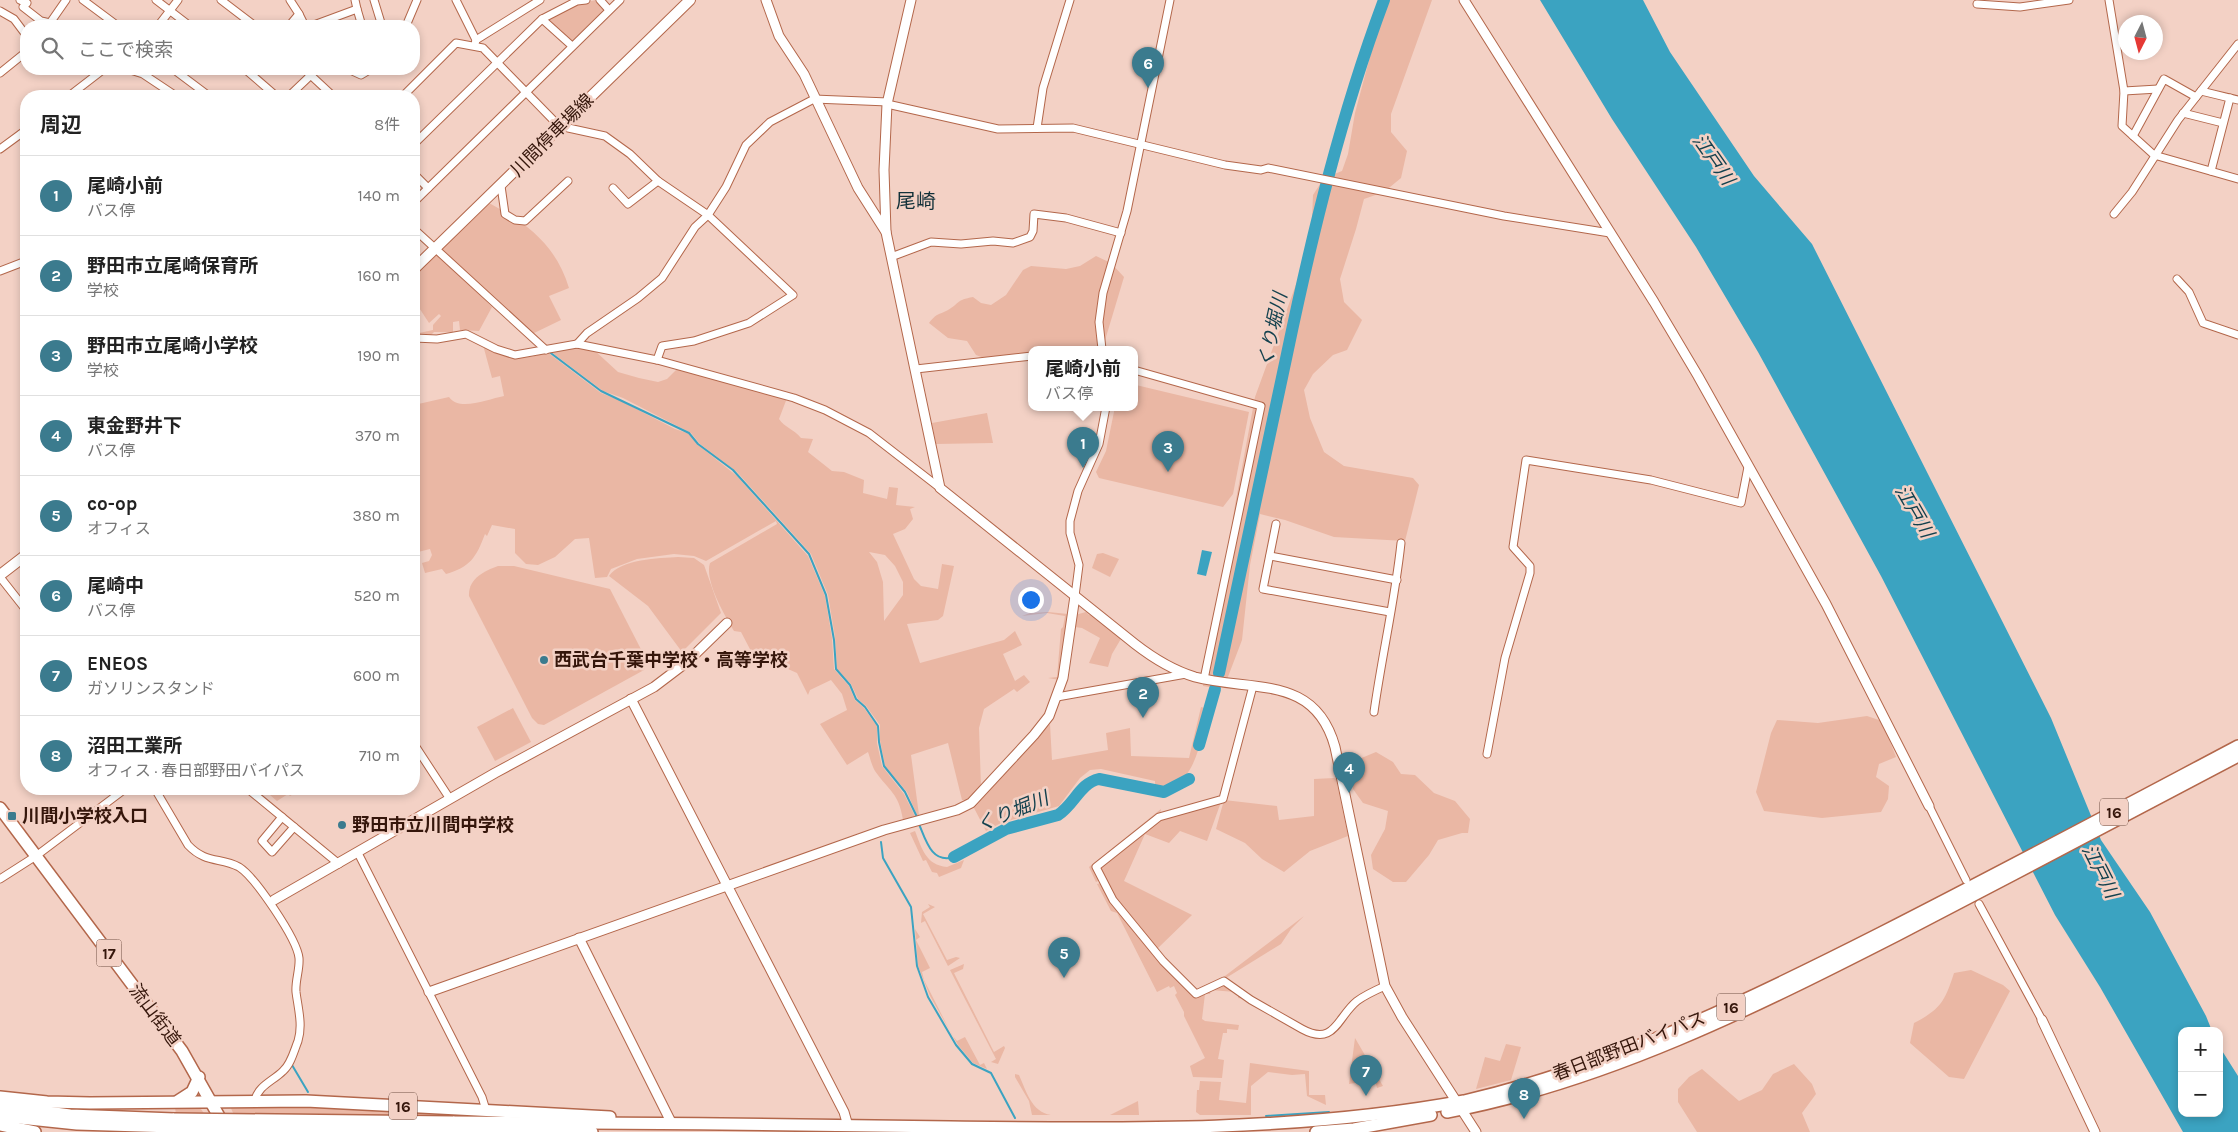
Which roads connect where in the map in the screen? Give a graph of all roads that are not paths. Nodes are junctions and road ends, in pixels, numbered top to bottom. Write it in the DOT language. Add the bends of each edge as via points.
graph roads {
  1 [pos="20,0"];
  2 [pos="66,0"];
  3 [pos="83,0"];
  4 [pos="156,0"];
  5 [pos="178,0"];
  6 [pos="221,0"];
  7 [pos="290,0"];
  8 [pos="355,0"];
  9 [pos="374,0"];
  10 [pos="540,0"];
  11 [pos="586,0"];
  12 [pos="600,0"];
  13 [pos="620,0"];
  14 [pos="766,0"];
  15 [pos="911,0"];
  16 [pos="1070,0"];
  17 [pos="1170,0"];
  18 [pos="1464,0"];
  19 [pos="2070,0"];
  20 [pos="2109,0"];
  21 [pos="415,1"];
  22 [pos="459,1"];
  23 [pos="686,1"];
  24 [pos="2044,2"];
  25 [pos="2013,3"];
  26 [pos="1977,4"];
  27 [pos="357,9"];
  28 [pos="609,10"];
  29 [pos="0,11"];
  30 [pos="170,11"];
  31 [pos="298,14"];
  32 [pos="542,18"];
  33 [pos="41,20"];
  34 [pos="52,20"];
  35 [pos="110,20"];
  36 [pos="163,20"];
  37 [pos="182,20"];
  38 [pos="247,20"];
  39 [pos="294,20"];
  40 [pos="302,20"];
  41 [pos="327,20"];
  42 [pos="360,20"];
  43 [pos="380,20"];
  44 [pos="408,20"];
  45 [pos="20,27"];
  46 [pos="475,43"];
  47 [pos="2238,44"];
  48 [pos="572,46"];
  49 [pos="20,57"];
  50 [pos="498,63"];
  51 [pos="0,72"];
  52 [pos="96,75"];
  53 [pos="144,75"];
  54 [pos="180,75"];
  55 [pos="252,75"];
  56 [pos="311,75"];
  57 [pos="2158,89"];
  58 [pos="77,90"];
  59 [pos="167,90"];
  60 [pos="197,90"];
  61 [pos="269,90"];
  62 [pos="296,90"];
  63 [pos="327,90"];
  64 [pos="409,90"];
  65 [pos="2124,91"];
  66 [pos="526,92"];
  67 [pos="2199,94"];
  68 [pos="2230,98"];
  69 [pos="814,99"];
  70 [pos="2238,100"];
  71 [pos="888,103"];
  72 [pos="2183,113"];
  73 [pos="2224,123"];
  74 [pos="559,126"];
  75 [pos="1037,128"];
  76 [pos="20,135"];
  77 [pos="2132,136"];
  78 [pos="420,138"];
  79 [pos="1140,145"];
  80 [pos="0,150"];
  81 [pos="2154,155"];
  82 [pos="2211,171"];
  83 [pos="2238,179"];
  84 [pos="420,180"];
  85 [pos="568,181"];
  86 [pos="658,181"];
  87 [pos="501,186"];
  88 [pos="428,188"];
  89 [pos="613,188"];
  90 [pos="420,196"];
  91 [pos="2114,214"];
  92 [pos="708,215"];
  93 [pos="886,232"];
  94 [pos="1121,233"];
  95 [pos="1610,233"];
  96 [pos="420,235"];
  97 [pos="434,249"];
  98 [pos="891,257"];
  99 [pos="20,263"];
  100 [pos="420,263"];
  101 [pos="0,271"];
  102 [pos="2177,280"];
  103 [pos="2238,335"];
  104 [pos="420,338"];
  105 [pos="577,344"];
  106 [pos="1102,346"];
  107 [pos="546,350"];
  108 [pos="1028,356"];
  109 [pos="657,360"];
  110 [pos="916,369"];
  111 [pos="1138,371"];
  112 [pos="1105,411"];
  113 [pos="1748,467"];
  114 [pos="940,488"];
  115 [pos="1276,524"];
  116 [pos="1401,543"];
  117 [pos="1270,556"];
  118 [pos="20,560"];
  119 [pos="0,576"];
  120 [pos="1397,580"];
  121 [pos="1075,596"];
  122 [pos="20,602"];
  123 [pos="1390,612"];
  124 [pos="726,624"];
  125 [pos="1186,674"];
  126 [pos="1206,679"];
  127 [pos="1253,686"];
  128 [pos="1057,697"];
  129 [pos="632,700"];
  130 [pos="1374,712"];
  131 [pos="2238,746"];
  132 [pos="420,753"];
  133 [pos="1487,754"];
  134 [pos="2238,756"];
  135 [pos="117,795"];
  136 [pos="159,795"];
  137 [pos="255,795"];
  138 [pos="450,799"];
  139 [pos="1929,806"];
  140 [pos="0,808"];
  141 [pos="282,817"];
  142 [pos="294,827"];
  143 [pos="358,853"];
  144 [pos="36,856"];
  145 [pos="338,864"];
  146 [pos="0,879"];
  147 [pos="1966,880"];
  148 [pos="1992,881"];
  149 [pos="728,885"];
  150 [pos="274,900"];
  151 [pos="1979,904"];
  152 [pos="579,938"];
  153 [pos="1385,986"];
  154 [pos="429,992"];
  155 [pos="2042,1020"];
  156 [pos="199,1077"];
  157 [pos="1,1100"];
  158 [pos="255,1100"];
  159 [pos="211,1101"];
  160 [pos="176,1102"];
  161 [pos="1460,1106"];
  162 [pos="486,1110"];
  163 [pos="0,1116"];
  164 [pos="173,1123"];
  165 [pos="672,1124"];
  166 [pos="0,1125"];
  167 [pos="453,1126"];
  168 [pos="847,1129"];
  169 [pos="1043,1130"];
  170 [pos="35,1132"];
  171 [pos="228,1132"];
  172 [pos="592,1132"];
  173 [pos="1316,1132"];
  174 [pos="1476,1132"];
  175 [pos="2095,1132"];
  1 -- 33 [label="street" via="27,4 23,7"];
  2 -- 34 [label="street"];
  3 -- 35 [label="street"];
  4 -- 30 [label="street"];
  5 -- 30 [label="street"];
  6 -- 38 [label="street"];
  7 -- 31 [label="street"];
  8 -- 27 [label="street"];
  9 -- 43 [label="street"];
  10 -- 46 [label="street"];
  11 -- 32 [label="street"];
  12 -- 28 [label="street"];
  13 -- 28 [label="street"];
  14 -- 69 [label="street" via="779,36 804,74"];
  15 -- 71 [label="street"];
  16 -- 75 [label="street" via="1043,88"];
  17 -- 79 [label="street"];
  18 -- 95 [label="street"];
  19 -- 24 [label="street"];
  20 -- 65 [label="street"];
  21 -- 44 [label="street"];
  22 -- 46 [label="street"];
  23 -- 74 [label="main road, 川間停車場線"];
  24 -- 25 [label="street"];
  25 -- 26 [label="street"];
  27 -- 41 [label="street"];
  27 -- 42 [label="street"];
  28 -- 48 [label="street"];
  29 -- 45 [label="street"];
  30 -- 36 [label="street"];
  30 -- 37 [label="street"];
  31 -- 39 [label="street"];
  31 -- 40 [label="street"];
  32 -- 48 [label="street"];
  32 -- 50 [label="street"];
  46 -- 50 [label="street"];
  46 -- 64 [label="street" via="456,44"];
  47 -- 67 [label="street"];
  48 -- 66 [label="street"];
  49 -- 51 [label="street"];
  50 -- 66 [label="street"];
  50 -- 78 [label="street"];
  52 -- 58 [label="street"];
  53 -- 59 [label="street"];
  54 -- 60 [label="street"];
  55 -- 61 [label="street"];
  56 -- 62 [label="street"];
  56 -- 63 [label="street"];
  57 -- 65 [label="street"];
  57 -- 67 [label="street" via="2164,79"];
  57 -- 77 [label="street"];
  65 -- 77 [label="street" via="2121,121"];
  66 -- 74 [label="street"];
  66 -- 88 [label="street"];
  67 -- 68 [label="street"];
  67 -- 72 [label="street"];
  68 -- 70 [label="street"];
  68 -- 73 [label="street"];
  69 -- 71 [label="street"];
  69 -- 92 [label="street" via="770,122 746,145"];
  69 -- 93 [label="street" via="858,188"];
  71 -- 75 [label="street" via="998,129"];
  71 -- 93 [label="street" via="884,170"];
  72 -- 73 [label="street"];
  72 -- 81 [label="street"];
  73 -- 82 [label="street"];
  74 -- 86 [label="street" via="605,136"];
  74 -- 87 [label="main road, 川間停車場線"];
  75 -- 79 [label="street" via="1073,128"];
  76 -- 80 [label="street"];
  77 -- 81 [label="street"];
  79 -- 94 [label="street"];
  79 -- 95 [label="street" via="1225,165 1268,168 1524,220"];
  81 -- 82 [label="street"];
  81 -- 91 [label="street" via="2132,192"];
  82 -- 83 [label="street"];
  84 -- 88 [label="street"];
  85 -- 87 [label="street" via="525,221 505,214"];
  86 -- 89 [label="street" via="628,204"];
  86 -- 92 [label="street"];
  87 -- 97 [label="main road, 川間停車場線"];
  88 -- 90 [label="street"];
  92 -- 105 [label="street" via="695,227 662,278 587,333"];
  92 -- 109 [label="street" via="793,295 749,323 694,341 662,346"];
  93 -- 98 [label="street"];
  94 -- 98 [label="street" via="1066,218 1034,214 1030,237 1013,243 930,242"];
  94 -- 106 [label="street" via="1100,309"];
  95 -- 113 [label="street" via="1688,360"];
  96 -- 97 [label="street"];
  97 -- 100 [label="main road, 川間停車場線"];
  97 -- 107 [label="street"];
  98 -- 110 [label="street"];
  99 -- 101 [label="street"];
  102 -- 103 [label="street" via="2189,292 2203,323"];
  104 -- 107 [label="street" via="466,334 508,354"];
  105 -- 107 [label="street"];
  105 -- 109 [label="street"];
  108 -- 110 [label="street"];
  109 -- 114 [label="street" via="794,398 825,410 869,433"];
  110 -- 114 [label="street"];
  111 -- 126 [label="street" via="1261,406"];
  112 -- 121 [label="street" via="1099,444 1078,491 1070,521 1070,534 1079,566"];
  113 -- 133 [label="street" via="1741,504 1651,480 1526,460 1513,547 1530,566 1529,582 1505,658"];
  113 -- 139 [label="street" via="1826,604"];
  114 -- 121 [label="street"];
  115 -- 117 [label="street"];
  116 -- 120 [label="street"];
  117 -- 120 [label="street"];
  117 -- 123 [label="street" via="1263,589"];
  118 -- 119 [label="main road"];
  119 -- 122 [label="street"];
  120 -- 123 [label="street"];
  121 -- 125 [label="street" via="1150,655"];
  121 -- 128 [label="street" via="1066,664"];
  123 -- 130 [label="street"];
  124 -- 129 [label="street" via="687,662"];
  125 -- 126 [label="street"];
  125 -- 128 [label="street"];
  126 -- 127 [label="street"];
  127 -- 153 [label="street" via="1286,691 1307,702 1331,733"];
  127 -- 153 [label="street" via="1222,799 1159,817 1096,867 1113,900 1163,961 1196,994 1224,981 1308,1033 1324,1035 1336,1028 1357,1001"];
  128 -- 149 [label="street" via="1034,735 971,803"];
  129 -- 138 [label="street"];
  129 -- 149 [label="street"];
  131 -- 148 [label="main road, 春日部野田バイパス / 16"];
  132 -- 138 [label="street"];
  134 -- 148 [label="main road, 春日部野田バイパス / 16"];
  135 -- 144 [label="street"];
  136 -- 158 [label="street" via="194,852 245,872 286,927 299,956 296,989 301,1020 299,1038 284,1071 257,1091"];
  137 -- 141 [label="street"];
  138 -- 143 [label="street"];
  139 -- 147 [label="street"];
  140 -- 144 [label="main road, 流山街道 / 17"];
  141 -- 142 [label="street"];
  141 -- 142 [label="street" via="262,841 272,852"];
  142 -- 145 [label="street"];
  143 -- 145 [label="street"];
  143 -- 154 [label="street"];
  144 -- 146 [label="street"];
  144 -- 156 [label="main road, 流山街道 / 17"];
  145 -- 150 [label="street"];
  148 -- 161 [label="main road, 春日部野田バイパス / 16" via="1802,984 1734,1015 1624,1061 1545,1088"];
  149 -- 152 [label="street"];
  149 -- 168 [label="street" via="844,1112"];
  151 -- 155 [label="street"];
  152 -- 154 [label="street"];
  152 -- 165 [label="street"];
  153 -- 161 [label="street"];
  154 -- 162 [label="street"];
  155 -- 175 [label="street"];
  156 -- 159 [label="main road, 流山街道 / 17"];
  156 -- 160 [label="main road" via="192,1092"];
  157 -- 160 [label="main road, 16"];
  157 -- 164 [label="main road, 春日部野田バイパス / 16" via="70,1115"];
  158 -- 159 [label="main road, 16"];
  158 -- 162 [label="main road, 16"];
  159 -- 160 [label="main road, 16"];
  159 -- 171 [label="main road, 流山街道 / 17"];
  161 -- 169 [label="main road, 春日部野田バイパス / 16" via="1294,1125"];
  161 -- 173 [label="main road, 春日部野田バイパス / 16" via="1362,1127"];
  161 -- 174 [label="street"];
  162 -- 165 [label="main road, 16" via="594,1115"];
  163 -- 164 [label="main road, 春日部野田バイパス / 16" via="77,1124"];
  164 -- 167 [label="main road, 春日部野田バイパス / 16, bridge"];
  165 -- 167 [label="main road, 春日部野田バイパス / 16"];
  165 -- 168 [label="main road, 春日部野田バイパス / 16"];
  166 -- 170 [label="main road"];
  167 -- 172 [label="main road, 春日部野田バイパス / 16"];
  168 -- 169 [label="main road, 春日部野田バイパス / 16"];
}
